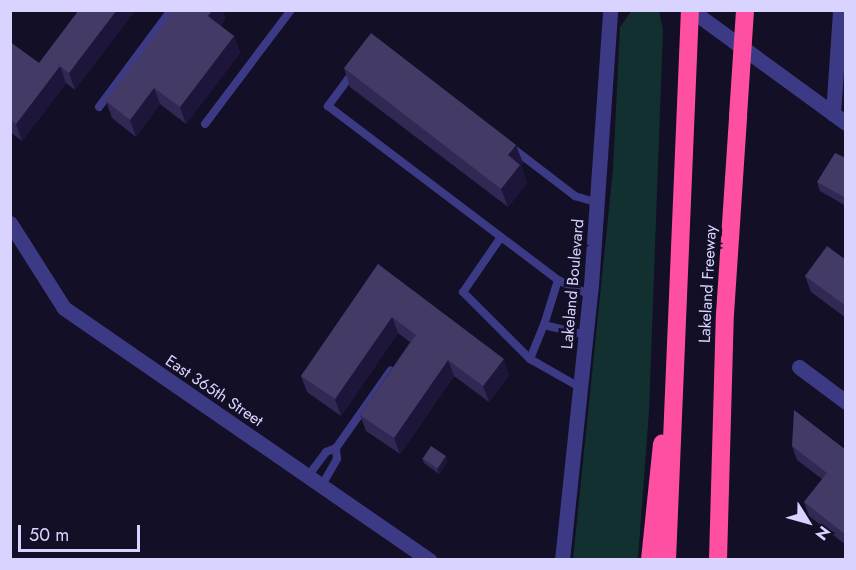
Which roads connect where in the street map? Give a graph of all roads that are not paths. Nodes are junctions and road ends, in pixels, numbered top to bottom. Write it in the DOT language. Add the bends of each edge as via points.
graph roads {
  1 [pos="171,10"];
  2 [pos="291,10"];
  3 [pos="610,10"];
  4 [pos="691,10"];
  5 [pos="745,10"];
  6 [pos="840,10"];
  7 [pos="361,60"];
  8 [pos="99,107"];
  9 [pos="833,114"];
  10 [pos="846,123"];
  11 [pos="205,124"];
  12 [pos="499,137"];
  13 [pos="598,204"];
  14 [pos="10,223"];
  15 [pos="501,237"];
  16 [pos="558,280"];
  17 [pos="591,295"];
  18 [pos="544,325"];
  19 [pos="586,335"];
  20 [pos="530,359"];
  21 [pos="397,362"];
  22 [pos="799,367"];
  23 [pos="675,368"];
  24 [pos="581,388"];
  25 [pos="846,402"];
  26 [pos="336,448"];
  27 [pos="308,476"];
  28 [pos="322,485"];
  29 [pos="722,485"];
  30 [pos="429,560"];
  31 [pos="562,560"];
  32 [pos="650,560"];
  33 [pos="667,560"];
  34 [pos="718,560"];
  35 [pos="730,560"];
  1 -- 8 [label="lane"];
  2 -- 11 [label="lane"];
  3 -- 13 [label="street, Lakeland Boulevard"];
  4 -- 9 [label="street"];
  4 -- 23 [label="highway, Lakeland Freeway"];
  5 -- 29 [label="highway, Lakeland Freeway, bridge" via="725,314"];
  6 -- 9 [label="street"];
  7 -- 15 [label="lane" via="328,106"];
  9 -- 10 [label="street"];
  12 -- 13 [label="lane" via="575,196"];
  13 -- 17 [label="street, Lakeland Boulevard"];
  14 -- 27 [label="street, East 365th Street" via="64,308"];
  15 -- 16 [label="lane"];
  15 -- 20 [label="lane" via="463,292"];
  16 -- 17 [label="lane"];
  16 -- 18 [label="lane"];
  17 -- 19 [label="street, Lakeland Boulevard"];
  18 -- 19 [label="lane"];
  18 -- 20 [label="lane"];
  19 -- 24 [label="street, Lakeland Boulevard"];
  20 -- 24 [label="lane"];
  21 -- 26 [label="lane"];
  22 -- 25 [label="street"];
  23 -- 32 [label="highway" via="654,488"];
  23 -- 33 [label="highway, Lakeland Freeway"];
  24 -- 31 [label="street, Lakeland Boulevard"];
  26 -- 27 [label="lane" via="326,452"];
  26 -- 28 [label="lane" via="337,459"];
  27 -- 28 [label="street, East 365th Street"];
  28 -- 30 [label="street, East 365th Street"];
  29 -- 34 [label="highway, Lakeland Freeway"];
  29 -- 35 [label="highway"];
}
